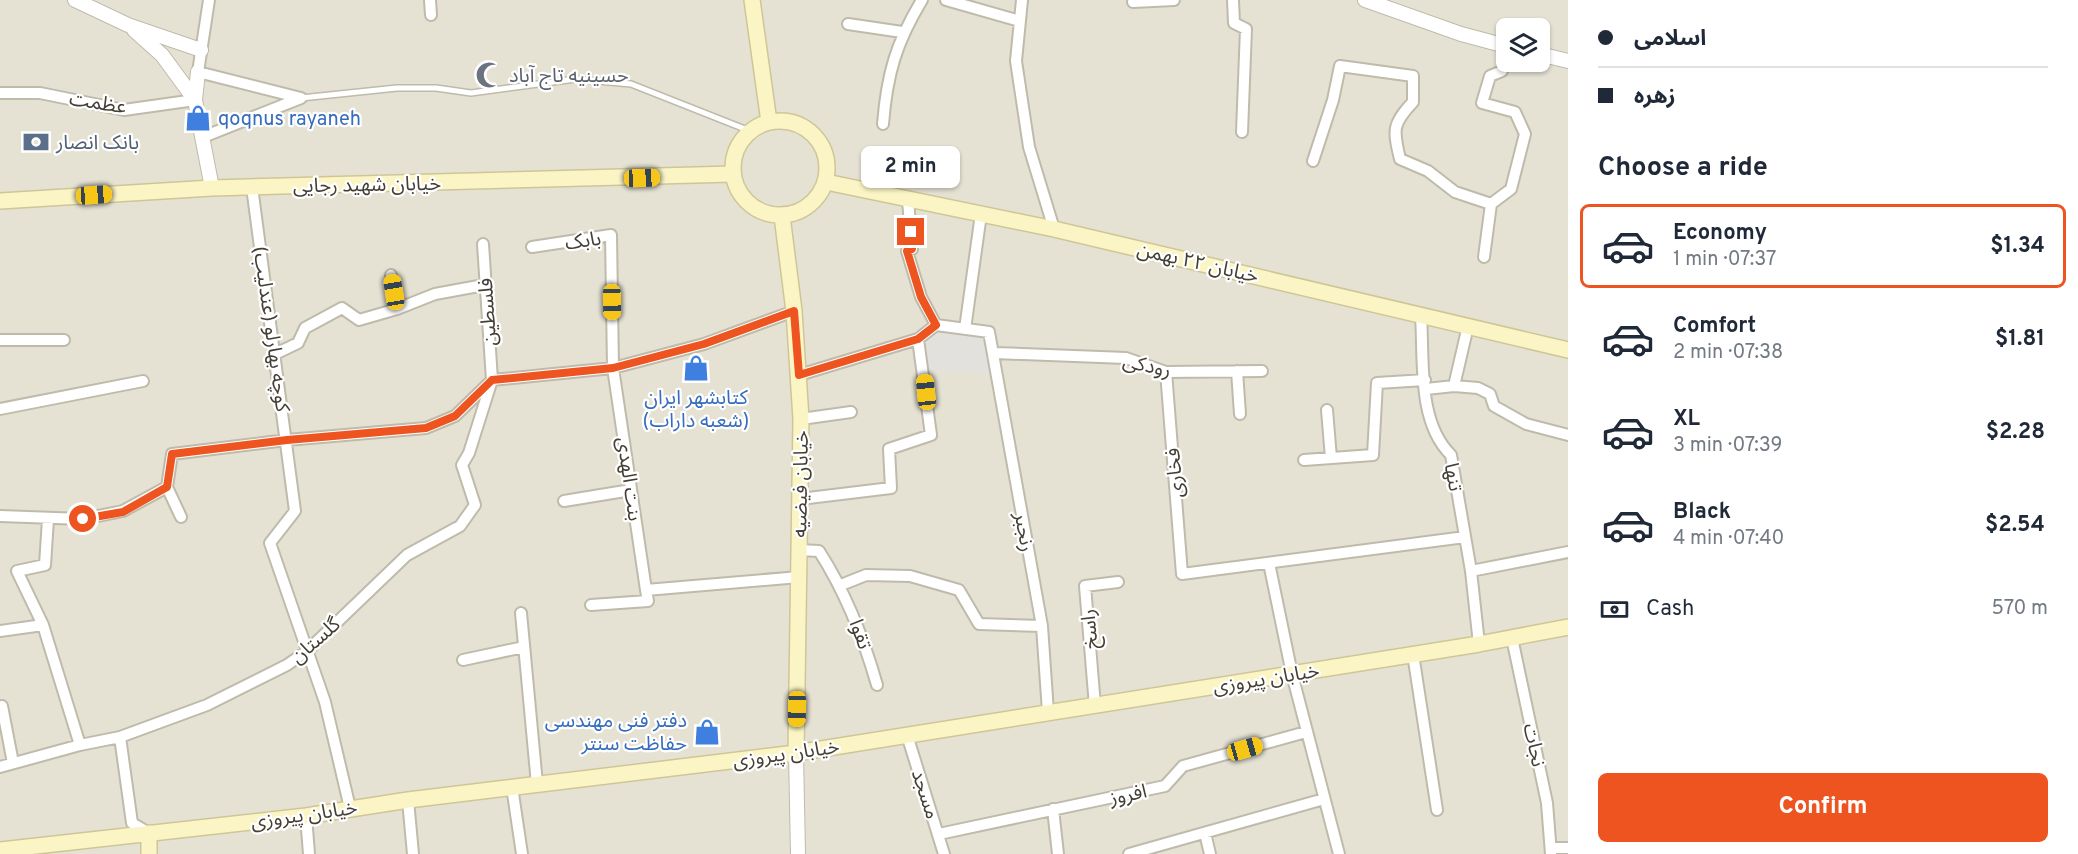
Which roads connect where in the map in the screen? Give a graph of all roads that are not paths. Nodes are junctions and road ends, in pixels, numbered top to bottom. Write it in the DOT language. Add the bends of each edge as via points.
graph roads {
  1 [pos="75,0"];
  2 [pos="209,0"];
  3 [pos="430,0"];
  4 [pos="752,0"];
  5 [pos="922,0"];
  6 [pos="946,0"];
  7 [pos="1022,0"];
  8 [pos="1174,0"];
  9 [pos="1233,0"];
  10 [pos="1365,0"];
  11 [pos="1133,2"];
  12 [pos="431,15"];
  13 [pos="1020,21"];
  14 [pos="848,24"];
  15 [pos="128,25"];
  16 [pos="903,32"];
  17 [pos="1496,43"];
  18 [pos="201,50"];
  19 [pos="1550,57"];
  20 [pos="1568,61"];
  21 [pos="198,72"];
  22 [pos="1500,72"];
  23 [pos="0,93"];
  24 [pos="301,98"];
  25 [pos="195,100"];
  26 [pos="769,122"];
  27 [pos="883,124"];
  28 [pos="750,131"];
  29 [pos="1242,132"];
  30 [pos="203,137"];
  31 [pos="1313,161"];
  32 [pos="733,174"];
  33 [pos="826,182"];
  34 [pos="252,187"];
  35 [pos="212,188"];
  36 [pos="908,200"];
  37 [pos="0,201"];
  38 [pos="1491,204"];
  39 [pos="981,214"];
  40 [pos="782,216"];
  41 [pos="1054,228"];
  42 [pos="483,244"];
  43 [pos="532,248"];
  44 [pos="1485,257"];
  45 [pos="391,275"];
  46 [pos="484,285"];
  47 [pos="396,309"];
  48 [pos="794,311"];
  49 [pos="1421,315"];
  50 [pos="936,325"];
  51 [pos="1468,326"];
  52 [pos="966,329"];
  53 [pos="918,339"];
  54 [pos="0,340"];
  55 [pos="64,340"];
  56 [pos="1568,350"];
  57 [pos="995,353"];
  58 [pos="275,354"];
  59 [pos="613,368"];
  60 [pos="1237,371"];
  61 [pos="1262,371"];
  62 [pos="1166,372"];
  63 [pos="799,375"];
  64 [pos="492,380"];
  65 [pos="143,381"];
  66 [pos="1426,385"];
  67 [pos="1454,386"];
  68 [pos="0,409"];
  69 [pos="1327,410"];
  70 [pos="851,412"];
  71 [pos="1240,414"];
  72 [pos="801,419"];
  73 [pos="1568,435"];
  74 [pos="287,440"];
  75 [pos="1331,458"];
  76 [pos="1304,460"];
  77 [pos="167,487"];
  78 [pos="631,490"];
  79 [pos="800,500"];
  80 [pos="564,501"];
  81 [pos="0,516"];
  82 [pos="181,517"];
  83 [pos="48,519"];
  84 [pos="1465,537"];
  85 [pos="799,550"];
  86 [pos="1568,552"];
  87 [pos="1269,563"];
  88 [pos="1471,571"];
  89 [pos="799,577"];
  90 [pos="1118,582"];
  91 [pos="841,585"];
  92 [pos="646,590"];
  93 [pos="591,604"];
  94 [pos="521,613"];
  95 [pos="43,625"];
  96 [pos="1042,626"];
  97 [pos="1568,627"];
  98 [pos="0,631"];
  99 [pos="1512,638"];
  100 [pos="1479,644"];
  101 [pos="524,647"];
  102 [pos="307,651"];
  103 [pos="1413,654"];
  104 [pos="463,660"];
  105 [pos="1292,674"];
  106 [pos="877,685"];
  107 [pos="2,706"];
  108 [pos="1095,706"];
  109 [pos="1048,712"];
  110 [pos="1306,732"];
  111 [pos="907,735"];
  112 [pos="120,737"];
  113 [pos="80,745"];
  114 [pos="796,753"];
  115 [pos="13,763"];
  116 [pos="0,767"];
  117 [pos="537,784"];
  118 [pos="512,787"];
  119 [pos="1324,799"];
  120 [pos="408,800"];
  121 [pos="351,808"];
  122 [pos="1053,809"];
  123 [pos="1437,810"];
  124 [pos="306,816"];
  125 [pos="149,833"];
  126 [pos="1205,833"];
  127 [pos="939,834"];
  128 [pos="1568,848"];
  129 [pos="0,850"];
  130 [pos="1551,851"];
  131 [pos="149,854"];
  132 [pos="309,854"];
  133 [pos="413,854"];
  134 [pos="522,854"];
  135 [pos="798,854"];
  136 [pos="944,854"];
  137 [pos="1058,854"];
  138 [pos="1129,854"];
  139 [pos="1210,854"];
  140 [pos="1339,854"];
  1 -- 15 [label="street"];
  2 -- 18 [label="street"];
  3 -- 12 [label="street"];
  4 -- 26 [label="main road"];
  5 -- 16 [label="street"];
  6 -- 13 [label="street"];
  7 -- 13 [label="street"];
  8 -- 11 [label="street"];
  9 -- 29 [label="street" via="1234,23 1246,30"];
  10 -- 17 [label="street"];
  13 -- 41 [label="street" via="1016,61 1029,147"];
  14 -- 16 [label="street"];
  15 -- 18 [label="street"];
  15 -- 25 [label="street" via="162,55"];
  16 -- 27 [label="street" via="887,83"];
  18 -- 21 [label="street"];
  19 -- 20 [label="street"];
  21 -- 24 [label="street"];
  21 -- 25 [label="street"];
  22 -- 38 [label="street" via="1490,76 1482,103 1515,112 1525,134 1511,189"];
  23 -- 25 [label="street, عظمت" via="40,93 124,110"];
  24 -- 28 [label="lane" via="397,88 471,93 587,80 631,84"];
  24 -- 30 [label="street"];
  25 -- 30 [label="street"];
  26 -- 28 [label="main road"];
  26 -- 33 [label="main road" via="797,124 810,131 826,154"];
  28 -- 32 [label="main road" via="738,146"];
  30 -- 35 [label="street"];
  31 -- 38 [label="street" via="1340,66 1413,76 1413,102 1397,118 1394,134 1400,159 1428,171 1455,192"];
  32 -- 34 [label="main road, خیابان شهید رجایی"];
  32 -- 40 [label="main road" via="750,204 768,214"];
  33 -- 36 [label="main road, خیابان ۲۲ بهمن"];
  33 -- 40 [label="main road" via="821,193 804,209"];
  34 -- 35 [label="main road, خیابان شهید رجایی"];
  34 -- 58 [label="street, کوچه بهارلو (عندلیب)"];
  35 -- 37 [label="main road, خیابان شهید رجایی"];
  36 -- 39 [label="main road, خیابان ۲۲ بهمن"];
  36 -- 50 [label="street" via="912,249 907,251 921,297"];
  38 -- 44 [label="street"];
  39 -- 41 [label="main road, خیابان ۲۲ بهمن"];
  39 -- 52 [label="street"];
  40 -- 48 [label="main road, خیابان فیضیه"];
  41 -- 49 [label="main road, خیابان ۲۲ بهمن"];
  42 -- 46 [label="street, فلسطین"];
  43 -- 59 [label="street, بابک" via="610,235"];
  45 -- 47 [label="street"];
  46 -- 47 [label="street" via="435,294"];
  46 -- 64 [label="street, فلسطین"];
  47 -- 58 [label="street" via="359,320 342,308 305,328 298,343"];
  48 -- 59 [label="street" via="704,344"];
  48 -- 63 [label="main road, خیابان فیضیه"];
  49 -- 51 [label="main road, خیابان ۲۲ بهمن"];
  49 -- 66 [label="street, تنها"];
  50 -- 52 [label="street"];
  50 -- 53 [label="street"];
  51 -- 56 [label="main road, خیابان ۲۲ بهمن"];
  51 -- 67 [label="street"];
  52 -- 57 [label="street" via="989,332"];
  53 -- 63 [label="street"];
  53 -- 79 [label="street" via="931,435 889,449 891,488"];
  54 -- 55 [label="street"];
  57 -- 62 [label="street, رودکی" via="1126,358"];
  57 -- 96 [label="street, رنجبر"];
  58 -- 74 [label="street, کوچه بهارلو (عندلیب)"];
  59 -- 64 [label="street"];
  59 -- 78 [label="street, بنت الهدی"];
  60 -- 61 [label="street, رودکی"];
  60 -- 62 [label="street, رودکی"];
  60 -- 71 [label="street"];
  62 -- 87 [label="street, فخاری" via="1182,574"];
  63 -- 72 [label="main road, خیابان فیضیه"];
  64 -- 74 [label="street" via="455,416 426,428"];
  64 -- 102 [label="street, گلستان" via="462,465 476,505 460,526 407,555"];
  65 -- 68 [label="street"];
  66 -- 67 [label="street"];
  66 -- 75 [label="street" via="1377,383 1373,455"];
  66 -- 84 [label="street, تنها" via="1427,408 1439,444 1451,455"];
  67 -- 73 [label="street" via="1478,388 1490,394 1494,406 1526,424"];
  69 -- 75 [label="street"];
  70 -- 72 [label="street"];
  72 -- 79 [label="main road, خیابان فیضیه"];
  74 -- 77 [label="street" via="172,454"];
  74 -- 102 [label="street, کوچه بهارلو (عندلیب)" via="296,511 270,543"];
  75 -- 76 [label="street"];
  77 -- 82 [label="street"];
  77 -- 83 [label="street" via="123,512 83,519"];
  78 -- 80 [label="street"];
  78 -- 92 [label="street, بنت الهدی"];
  79 -- 85 [label="main road, خیابان فیضیه"];
  81 -- 83 [label="street"];
  83 -- 95 [label="street" via="45,565 17,571"];
  84 -- 87 [label="street"];
  84 -- 88 [label="street, تنها"];
  85 -- 89 [label="main road, خیابان فیضیه"];
  85 -- 91 [label="street, تقوا" via="819,551"];
  86 -- 88 [label="street"];
  87 -- 105 [label="street"];
  88 -- 100 [label="street, تنها"];
  89 -- 92 [label="street"];
  89 -- 114 [label="main road, خیابان فیضیه"];
  90 -- 108 [label="street, راسخ" via="1085,586"];
  91 -- 96 [label="street" via="866,575 910,576 959,590 980,624"];
  91 -- 106 [label="street, تقوا" via="864,638"];
  92 -- 93 [label="street" via="648,601"];
  94 -- 101 [label="street"];
  95 -- 98 [label="street"];
  95 -- 113 [label="street"];
  96 -- 109 [label="street, رنجبر"];
  97 -- 99 [label="main road, خیابان پیروزی"];
  99 -- 100 [label="main road, خیابان پیروزی"];
  99 -- 130 [label="street, نجات" via="1547,803"];
  100 -- 103 [label="main road, خیابان پیروزی"];
  101 -- 104 [label="street"];
  101 -- 117 [label="street"];
  102 -- 112 [label="street, گلستان" via="207,705"];
  102 -- 121 [label="street, کوچه بهارلو (عندلیب)" via="325,702"];
  103 -- 105 [label="main road, خیابان پیروزی"];
  103 -- 123 [label="street"];
  105 -- 108 [label="main road, خیابان پیروزی"];
  105 -- 110 [label="street"];
  107 -- 115 [label="street"];
  108 -- 109 [label="main road, خیابان پیروزی"];
  109 -- 111 [label="main road, خیابان پیروزی"];
  110 -- 119 [label="street"];
  110 -- 122 [label="street, افروز" via="1183,766 1165,786"];
  111 -- 114 [label="main road, خیابان پیروزی"];
  111 -- 127 [label="street, مسجد"];
  112 -- 113 [label="street, گلستان"];
  112 -- 125 [label="street" via="132,823"];
  113 -- 115 [label="street, گلستان"];
  114 -- 117 [label="main road, خیابان پیروزی"];
  114 -- 135 [label="street"];
  115 -- 116 [label="street, گلستان"];
  117 -- 118 [label="main road, خیابان پیروزی"];
  118 -- 120 [label="main road, خیابان پیروزی"];
  118 -- 134 [label="street"];
  119 -- 126 [label="street"];
  119 -- 140 [label="street"];
  120 -- 121 [label="main road, خیابان پیروزی"];
  120 -- 133 [label="street"];
  121 -- 124 [label="main road, خیابان پیروزی"];
  122 -- 127 [label="street, افروز"];
  122 -- 137 [label="street"];
  124 -- 125 [label="main road, خیابان پیروزی"];
  124 -- 132 [label="street"];
  125 -- 129 [label="main road, خیابان پیروزی"];
  125 -- 131 [label="main road"];
  126 -- 138 [label="street"];
  126 -- 139 [label="street"];
  127 -- 136 [label="street, مسجد"];
  128 -- 130 [label="street"];
}
